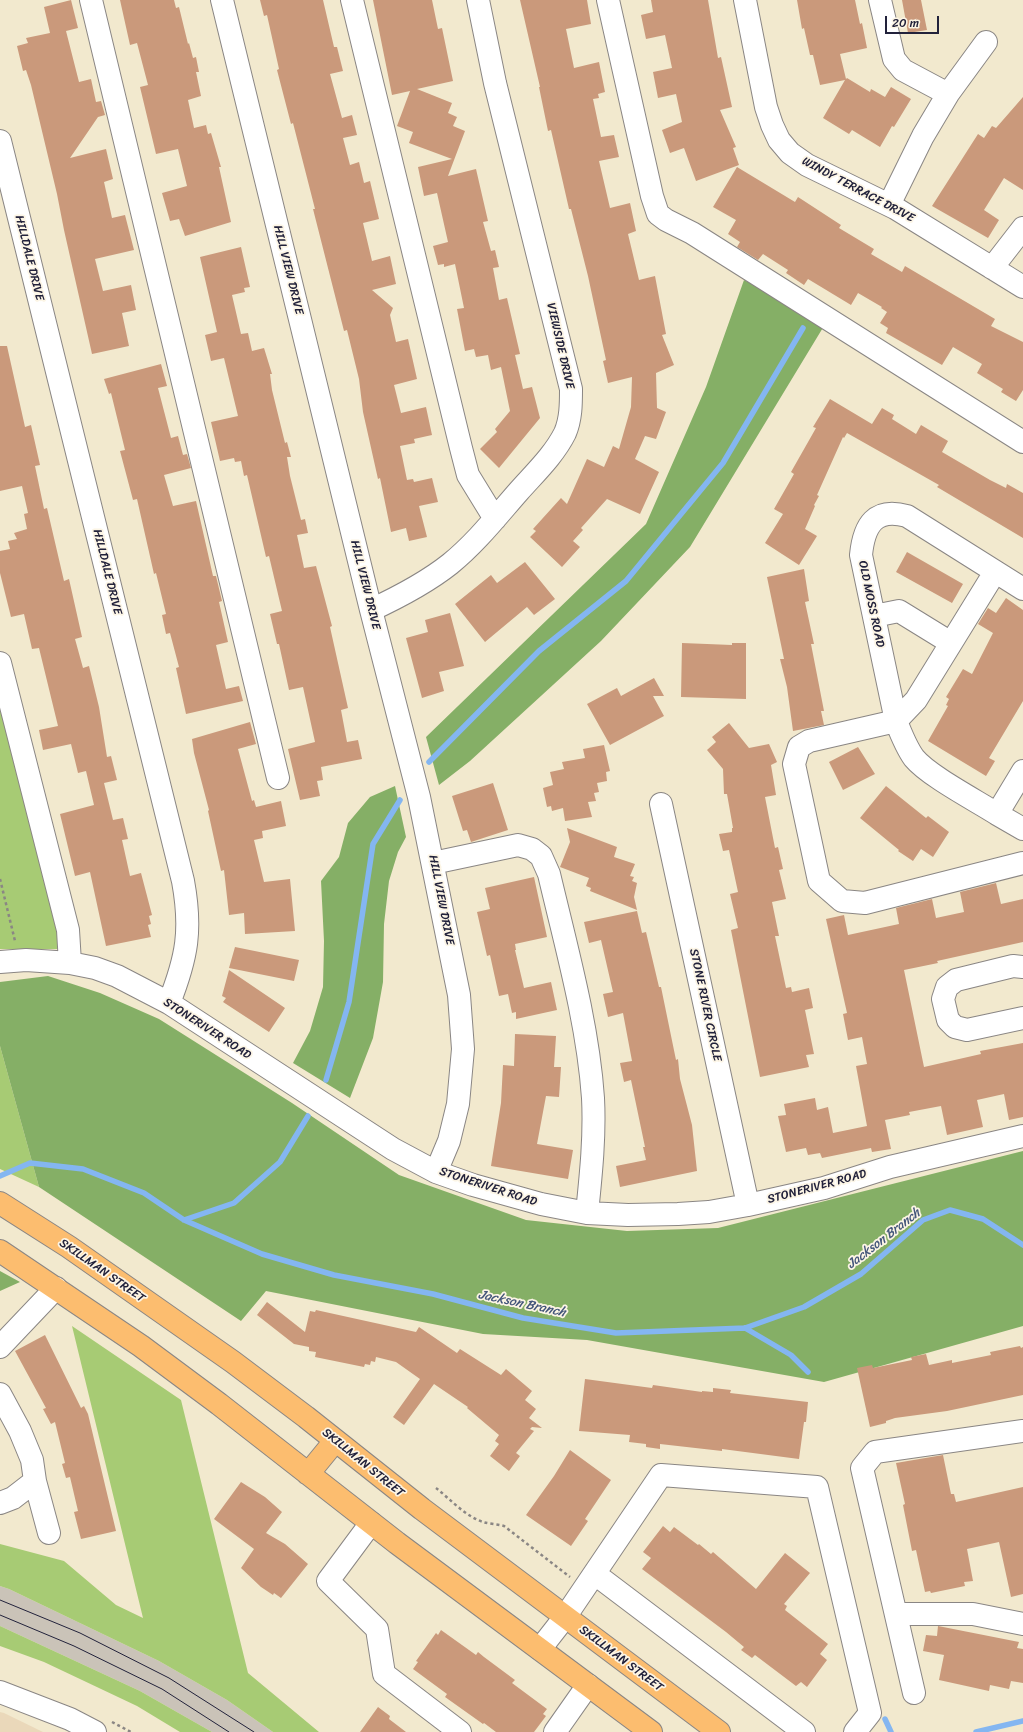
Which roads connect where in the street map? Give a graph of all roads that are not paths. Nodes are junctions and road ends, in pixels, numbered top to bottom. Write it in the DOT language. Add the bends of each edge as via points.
graph roads {
  1 [pos="91,0"];
  2 [pos="222,0"];
  3 [pos="352,0"];
  4 [pos="478,0"];
  5 [pos="608,0"];
  6 [pos="745,0"];
  7 [pos="880,0"];
  8 [pos="986,42"];
  9 [pos="948,94"];
  10 [pos="0,142"];
  11 [pos="889,205"];
  12 [pos="1023,228"];
  13 [pos="992,268"];
  14 [pos="1023,287"];
  15 [pos="1023,442"];
  16 [pos="495,519"];
  17 [pos="995,572"];
  18 [pos="1023,589"];
  19 [pos="371,610"];
  20 [pos="874,616"];
  21 [pos="951,642"];
  22 [pos="0,663"];
  23 [pos="896,721"];
  24 [pos="1023,771"];
  25 [pos="278,778"];
  26 [pos="661,804"];
  27 [pos="997,814"];
  28 [pos="1023,829"];
  29 [pos="434,863"];
  30 [pos="1023,864"];
  31 [pos="8,961"];
  32 [pos="70,963"];
  33 [pos="1023,967"];
  34 [pos="169,1003"];
  35 [pos="1023,1018"];
  36 [pos="1023,1136"];
  37 [pos="436,1172"];
  38 [pos="0,1204"];
  39 [pos="748,1205"];
  40 [pos="587,1213"];
  41 [pos="0,1251"];
  42 [pos="56,1288"];
  43 [pos="0,1348"];
  44 [pos="0,1394"];
  45 [pos="1023,1431"];
  46 [pos="335,1440"];
  47 [pos="308,1474"];
  48 [pos="35,1481"];
  49 [pos="0,1503"];
  50 [pos="371,1523"];
  51 [pos="49,1533"];
  52 [pos="590,1581"];
  53 [pos="896,1614"];
  54 [pos="565,1617"];
  55 [pos="1023,1624"];
  56 [pos="540,1649"];
  57 [pos="588,1685"];
  58 [pos="0,1692"];
  59 [pos="914,1693"];
  60 [pos="95,1732"];
  61 [pos="460,1732"];
  62 [pos="555,1732"];
  63 [pos="651,1732"];
  64 [pos="719,1732"];
  65 [pos="804,1732"];
  66 [pos="855,1732"];
  1 -- 25 [label="street"];
  2 -- 19 [label="street, HILL VIEW DRIVE"];
  3 -- 16 [label="street" via="462,454 468,474"];
  4 -- 16 [label="street, VIEWSIDE DRIVE" via="495,83 571,389 572,409 565,433 551,455"];
  5 -- 15 [label="street" via="658,214"];
  6 -- 11 [label="street, WINDY TERRACE DRIVE" via="766,107 779,140 790,153 807,165"];
  7 -- 9 [label="street" via="894,59 903,70"];
  8 -- 9 [label="street"];
  9 -- 11 [label="street"];
  10 -- 34 [label="street, HILLDALE DRIVE" via="184,881 188,905 188,931 182,967"];
  11 -- 13 [label="street, WINDY TERRACE DRIVE"];
  12 -- 13 [label="street"];
  13 -- 14 [label="street, WINDY TERRACE DRIVE"];
  16 -- 19 [label="street, VIEWSIDE DRIVE" via="473,543 439,572 402,596"];
  17 -- 18 [label="street, OLD MOSS ROAD"];
  17 -- 20 [label="street, OLD MOSS ROAD" via="907,516 896,513 880,515 869,524 863,539 861,555"];
  17 -- 21 [label="street"];
  19 -- 29 [label="street, HILL VIEW DRIVE"];
  20 -- 21 [label="street" via="899,611"];
  20 -- 23 [label="street, OLD MOSS ROAD"];
  21 -- 23 [label="street" via="916,700"];
  22 -- 32 [label="street" via="68,930"];
  23 -- 27 [label="street, OLD MOSS ROAD" via="904,742 915,758 930,772"];
  23 -- 30 [label="street" via="809,741 799,747 794,764 819,881 842,901 865,903"];
  24 -- 27 [label="street"];
  26 -- 39 [label="street, STONE RIVER CIRCLE"];
  27 -- 28 [label="street, OLD MOSS ROAD"];
  29 -- 37 [label="street, HILL VIEW DRIVE" via="459,995 463,1049 458,1104 449,1141"];
  29 -- 40 [label="street" via="518,845 532,849 541,856 550,874 584,1028 593,1097 593,1148"];
  31 -- 32 [label="street, STONERIVER ROAD"];
  32 -- 34 [label="street, STONERIVER ROAD" via="117,976"];
  33 -- 35 [label="street" via="1013,966 956,980 947,987 943,999 948,1020 955,1027 968,1030"];
  34 -- 37 [label="street, STONERIVER ROAD" via="393,1149"];
  36 -- 39 [label="street, STONERIVER ROAD" via="890,1167 824,1188"];
  37 -- 40 [label="street, STONERIVER ROAD" via="541,1204"];
  38 -- 46 [label="main road, SKILLMAN STREET" via="69,1247 233,1362"];
  39 -- 40 [label="street, STONERIVER ROAD" via="678,1214 628,1216"];
  41 -- 42 [label="main road"];
  42 -- 43 [label="street"];
  42 -- 47 [label="main road" via="147,1351"];
  44 -- 48 [label="street" via="32,1460"];
  45 -- 53 [label="street" via="875,1452 862,1468"];
  46 -- 47 [label="main road"];
  46 -- 54 [label="main road, SKILLMAN STREET"];
  47 -- 50 [label="main road"];
  48 -- 49 [label="street" via="13,1498"];
  48 -- 51 [label="street"];
  50 -- 56 [label="main road"];
  50 -- 61 [label="street" via="328,1581 377,1629 384,1674"];
  52 -- 54 [label="street"];
  52 -- 65 [label="street"];
  52 -- 66 [label="street" via="661,1475 817,1487 870,1713"];
  53 -- 55 [label="street" via="973,1614"];
  53 -- 59 [label="street"];
  54 -- 56 [label="street"];
  54 -- 64 [label="main road, SKILLMAN STREET"];
  56 -- 57 [label="main road"];
  57 -- 62 [label="street"];
  57 -- 63 [label="main road"];
  58 -- 60 [label="street" via="70,1719"];
}
